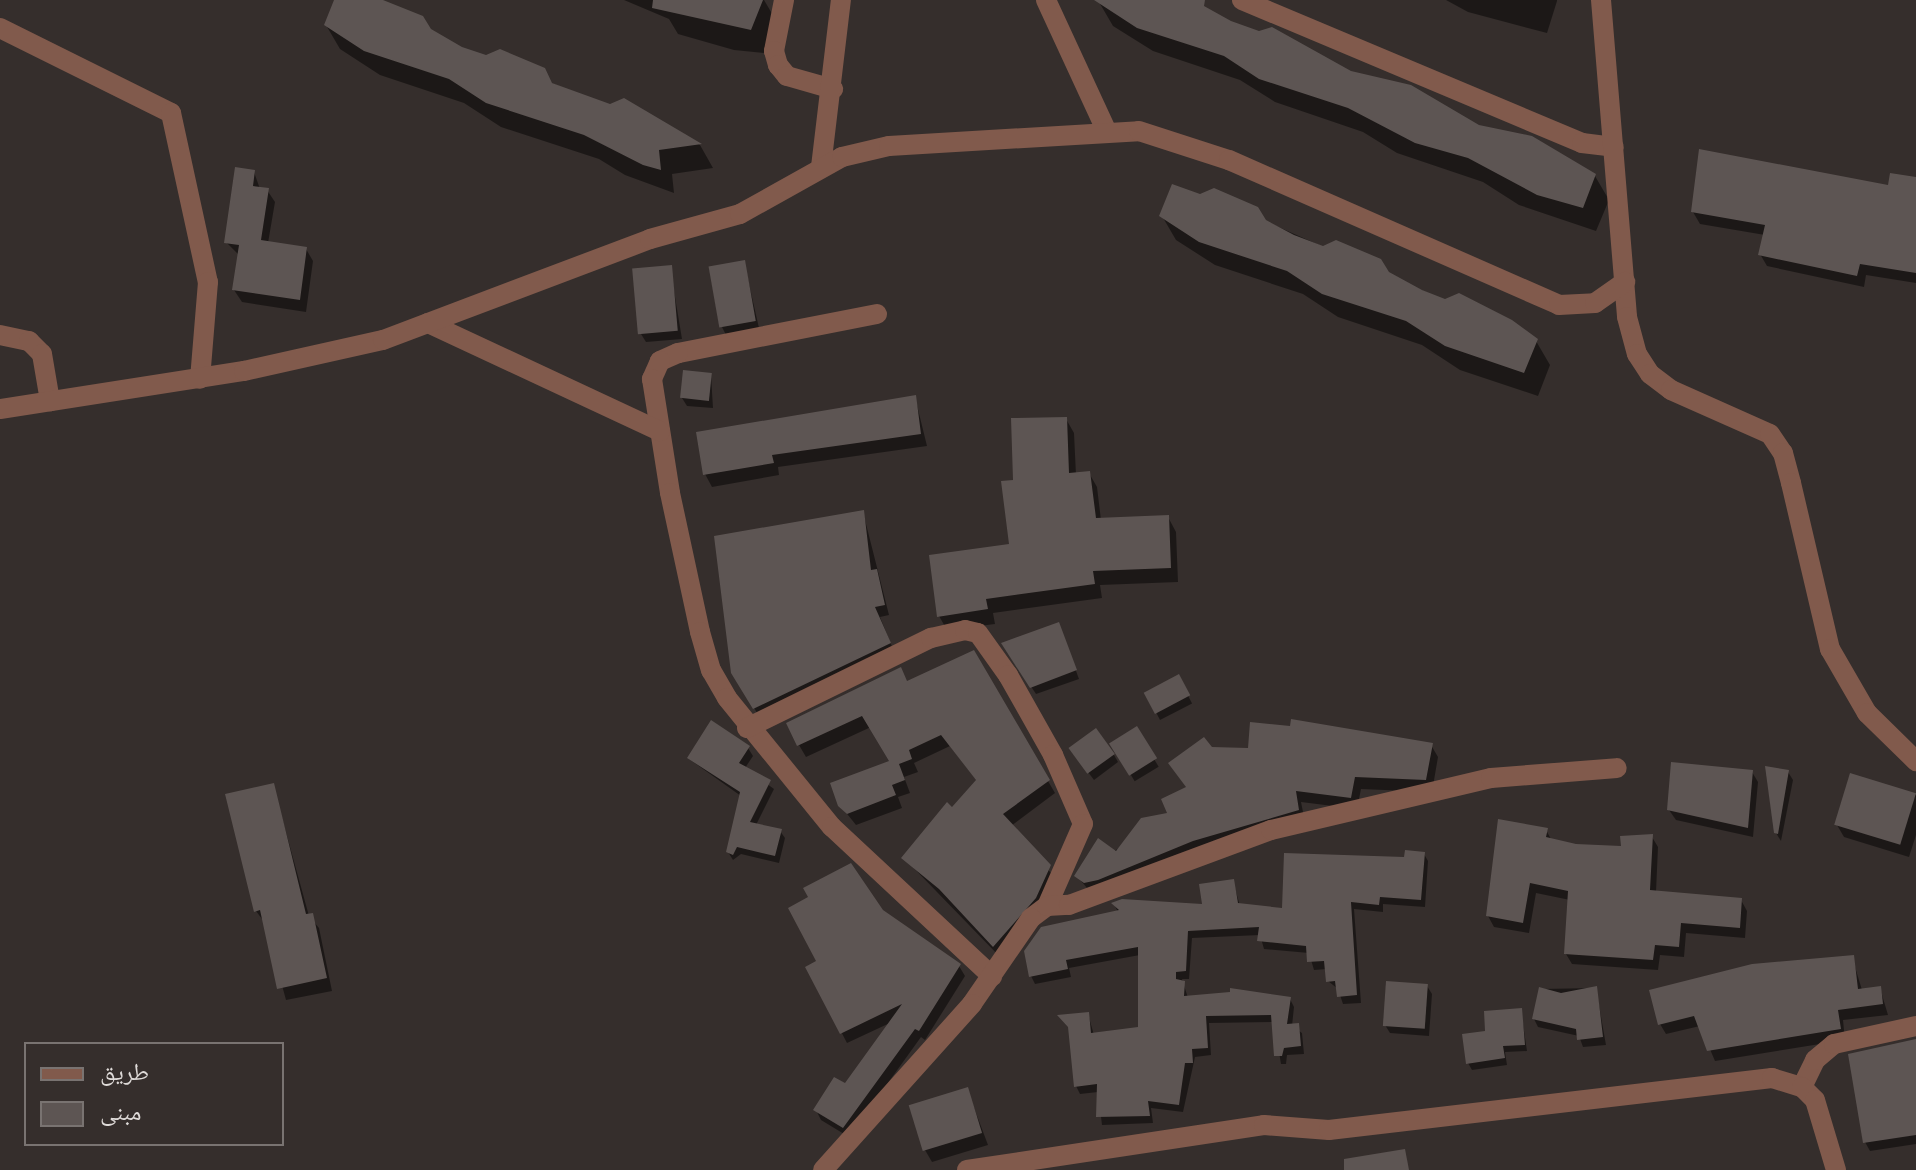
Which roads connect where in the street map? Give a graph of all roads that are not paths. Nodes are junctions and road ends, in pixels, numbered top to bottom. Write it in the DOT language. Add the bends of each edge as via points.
graph roads {
  1 [pos="784,0"];
  2 [pos="841,0"];
  3 [pos="1046,0"];
  4 [pos="1242,0"];
  5 [pos="1601,0"];
  6 [pos="0,28"];
  7 [pos="833,89"];
  8 [pos="1106,130"];
  9 [pos="1614,147"];
  10 [pos="821,167"];
  11 [pos="1625,282"];
  12 [pos="877,314"];
  13 [pos="428,323"];
  14 [pos="0,335"];
  15 [pos="200,379"];
  16 [pos="50,401"];
  17 [pos="0,409"];
  18 [pos="660,431"];
  19 [pos="747,728"];
  20 [pos="1916,761"];
  21 [pos="1617,768"];
  22 [pos="1047,906"];
  23 [pos="992,976"];
  24 [pos="1916,1026"];
  25 [pos="1802,1087"];
  26 [pos="823,1170"];
  27 [pos="967,1170"];
  28 [pos="1836,1170"];
  1 -- 7 [label="street" via="774,51 778,65 787,76"];
  2 -- 7 [label="street"];
  3 -- 8 [label="street"];
  4 -- 9 [label="street" via="1582,143"];
  5 -- 9 [label="street"];
  6 -- 15 [label="street" via="171,113 208,282"];
  7 -- 10 [label="street"];
  8 -- 10 [label="street" via="889,146"];
  8 -- 11 [label="street" via="1181,140 1559,305 1595,303"];
  9 -- 11 [label="street"];
  10 -- 13 [label="street" via="740,214 650,239"];
  11 -- 20 [label="street" via="1637,354 1650,374 1671,390 1770,434 1783,453 1830,649 1867,713"];
  12 -- 18 [label="street" via="668,355 652,379"];
  13 -- 15 [label="street" via="338,351"];
  13 -- 18 [label="street"];
  14 -- 16 [label="street" via="29,341 42,354"];
  15 -- 16 [label="street"];
  16 -- 17 [label="street"];
  18 -- 19 [label="street" via="711,670"];
  19 -- 22 [label="street" via="931,638 965,630 978,633 1053,755 1083,824"];
  19 -- 23 [label="street" via="832,827"];
  21 -- 22 [label="street" via="1491,778 1271,830 1069,905"];
  22 -- 23 [label="street" via="1031,918"];
  23 -- 26 [label="street"];
  24 -- 25 [label="street" via="1834,1044 1815,1060"];
  25 -- 27 [label="street" via="1772,1078 1329,1130 1264,1125"];
  25 -- 28 [label="street" via="1815,1100"];
}
